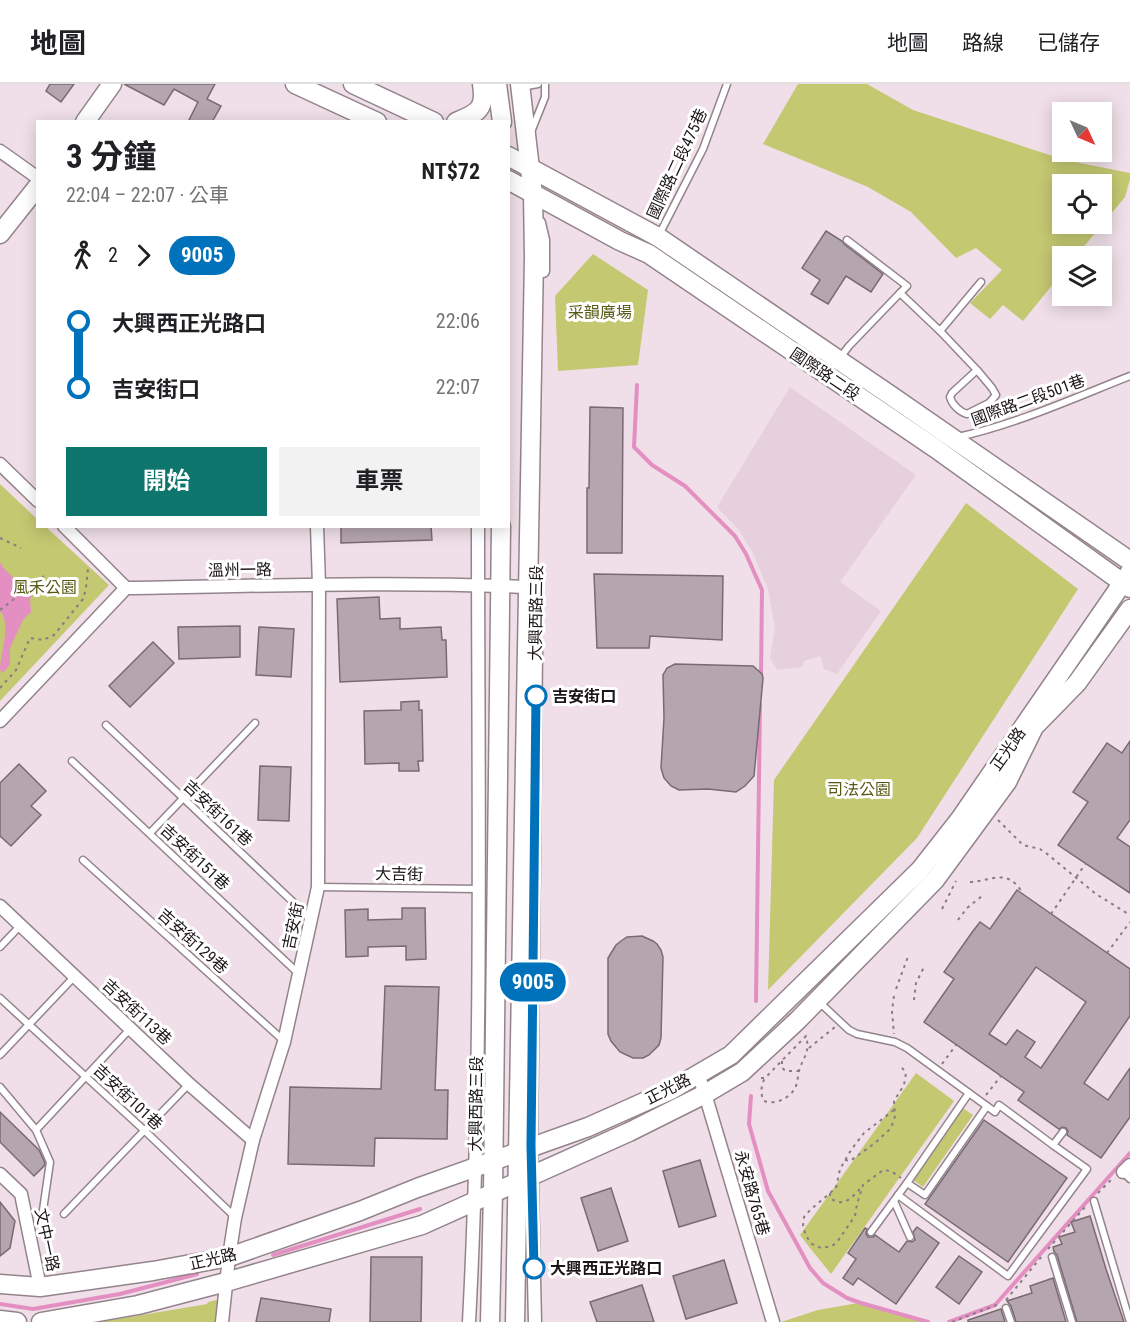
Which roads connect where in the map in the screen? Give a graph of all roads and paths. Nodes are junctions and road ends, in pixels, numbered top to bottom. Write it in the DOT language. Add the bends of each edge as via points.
graph roads {
  1 [pos="112,84"];
  2 [pos="295,84"];
  3 [pos="353,84"];
  4 [pos="482,84"];
  5 [pos="497,84"];
  6 [pos="545,84"];
  7 [pos="727,84"];
  8 [pos="526,85"];
  9 [pos="86,120"];
  10 [pos="373,120"];
  11 [pos="430,120"];
  12 [pos="460,120"];
  13 [pos="502,120"];
  14 [pos="527,141"];
  15 [pos="0,151"];
  16 [pos="510,157"];
  17 [pos="530,168"];
  18 [pos="36,177"];
  19 [pos="510,181"];
  20 [pos="36,189"];
  21 [pos="533,194"];
  22 [pos="0,234"];
  23 [pos="658,237"];
  24 [pos="847,240"];
  25 [pos="649,254"];
  26 [pos="981,282"];
  27 [pos="900,293"];
  28 [pos="940,331"];
  29 [pos="843,363"];
  30 [pos="977,370"];
  31 [pos="1130,376"];
  32 [pos="836,381"];
  33 [pos="953,438"];
  34 [pos="935,448"];
  35 [pos="0,464"];
  36 [pos="36,499"];
  37 [pos="65,528"];
  38 [pos="317,528"];
  39 [pos="478,528"];
  40 [pos="501,528"];
  41 [pos="0,538"];
  42 [pos="21,548"];
  43 [pos="1130,561"];
  44 [pos="88,565"];
  45 [pos="45,575"];
  46 [pos="1127,581"];
  47 [pos="478,584"];
  48 [pos="319,585"];
  49 [pos="500,585"];
  50 [pos="532,587"];
  51 [pos="126,588"];
  52 [pos="1130,609"];
  53 [pos="0,610"];
  54 [pos="0,688"];
  55 [pos="0,721"];
  56 [pos="255,723"];
  57 [pos="106,725"];
  58 [pos="72,761"];
  59 [pos="183,799"];
  60 [pos="972,816"];
  61 [pos="998,820"];
  62 [pos="150,833"];
  63 [pos="83,860"];
  64 [pos="1086,863"];
  65 [pos="1077,877"];
  66 [pos="956,881"];
  67 [pos="970,882"];
  68 [pos="318,887"];
  69 [pos="479,889"];
  70 [pos="1023,894"];
  71 [pos="982,896"];
  72 [pos="0,906"];
  73 [pos="942,909"];
  74 [pos="1051,914"];
  75 [pos="1130,915"];
  76 [pos="312,920"];
  77 [pos="958,920"];
  78 [pos="1130,922"];
  79 [pos="20,926"];
  80 [pos="0,947"];
  81 [pos="1107,953"];
  82 [pos="909,954"];
  83 [pos="925,965"];
  84 [pos="300,974"];
  85 [pos="74,977"];
  86 [pos="896,989"];
  87 [pos="894,996"];
  88 [pos="0,998"];
  89 [pos="817,1000"];
  90 [pos="914,1000"];
  91 [pos="841,1022"];
  92 [pos="29,1024"];
  93 [pos="130,1029"];
  94 [pos="284,1042"];
  95 [pos="895,1042"];
  96 [pos="956,1045"];
  97 [pos="809,1048"];
  98 [pos="0,1055"];
  99 [pos="782,1061"];
  100 [pos="900,1065"];
  101 [pos="938,1070"];
  102 [pos="799,1071"];
  103 [pos="698,1074"];
  104 [pos="1001,1076"];
  105 [pos="86,1077"];
  106 [pos="189,1084"];
  107 [pos="0,1087"];
  108 [pos="969,1093"];
  109 [pos="705,1094"];
  110 [pos="984,1104"];
  111 [pos="894,1110"];
  112 [pos="36,1130"];
  113 [pos="145,1131"];
  114 [pos="1063,1132"];
  115 [pos="253,1140"];
  116 [pos="1053,1144"];
  117 [pos="525,1149"];
  118 [pos="494,1160"];
  119 [pos="844,1160"];
  120 [pos="476,1167"];
  121 [pos="1128,1172"];
  122 [pos="0,1174"];
  123 [pos="524,1179"];
  124 [pos="906,1183"];
  125 [pos="863,1186"];
  126 [pos="494,1192"];
  127 [pos="830,1192"];
  128 [pos="896,1198"];
  129 [pos="475,1201"];
  130 [pos="1094,1201"];
  131 [pos="64,1214"];
  132 [pos="42,1217"];
  133 [pos="235,1218"];
  134 [pos="871,1232"];
  135 [pos="910,1237"];
  136 [pos="229,1257"];
  137 [pos="1052,1257"];
  138 [pos="226,1282"];
  139 [pos="0,1284"];
  140 [pos="40,1287"];
  141 [pos="1006,1308"];
  142 [pos="0,1320"];
  143 [pos="17,1322"];
  144 [pos="40,1322"];
  145 [pos="222,1322"];
  146 [pos="469,1322"];
  147 [pos="490,1322"];
  148 [pos="514,1322"];
  149 [pos="535,1322"];
  150 [pos="772,1322"];
  151 [pos="952,1322"];
  152 [pos="1011,1322"];
  153 [pos="1072,1322"];
  154 [pos="1130,1322"];
  1 -- 9 [label="street"];
  2 -- 10 [label="street"];
  3 -- 11 [label="street"];
  4 -- 12 [label="street" via="481,107"];
  5 -- 13 [label="street"];
  6 -- 14 [label="lane" via="545,97"];
  7 -- 23 [label="lane, 國際路二段475巷" via="703,148"];
  8 -- 14 [label="street, 大興西路三段"];
  14 -- 17 [label="street, 大興西路三段"];
  15 -- 18 [label="street"];
  16 -- 17 [label="street, 國際路二段"];
  17 -- 21 [label="street, 大興西路三段"];
  17 -- 23 [label="street, 國際路二段"];
  19 -- 21 [label="street, 國際路二段"];
  20 -- 22 [label="street"];
  21 -- 25 [label="street, 國際路二段"];
  21 -- 50 [label="street, 大興西路三段"];
  23 -- 25 [label="lane, 國際路二段475巷"];
  23 -- 29 [label="street, 國際路二段"];
  24 -- 27 [label="lane" via="907,286"];
  25 -- 32 [label="street, 國際路二段"];
  26 -- 28 [label="lane"];
  27 -- 28 [label="lane"];
  27 -- 29 [label="lane" via="849,346"];
  28 -- 30 [label="lane"];
  29 -- 32 [label="street"];
  29 -- 33 [label="street, 國際路二段"];
  30 -- 30 [label="lane" via="950,397 963,413 989,403 996,394"];
  31 -- 33 [label="lane, 國際路二段501巷" via="978,433"];
  32 -- 34 [label="street, 國際路二段"];
  33 -- 34 [label="lane, 國際路二段501巷"];
  33 -- 43 [label="street, 國際路二段"];
  34 -- 46 [label="street, 國際路二段"];
  35 -- 36 [label="street"];
  37 -- 51 [label="street"];
  38 -- 48 [label="street, 吉安街"];
  39 -- 47 [label="street, 大興西路三段"];
  40 -- 49 [label="street, 大興西路三段"];
  41 -- 42 [label="path"];
  44 -- 54 [label="path" via="83,599 54,635 43,640 30,638 16,670"];
  45 -- 53 [label="path"];
  46 -- 60 [label="street, 正光路"];
  47 -- 48 [label="street, 溫州一路"];
  47 -- 49 [label="street, 溫州一路"];
  47 -- 69 [label="street, 大興西路三段"];
  48 -- 51 [label="street, 溫州一路"];
  48 -- 68 [label="street, 吉安街"];
  49 -- 50 [label="street, 溫州一路"];
  49 -- 118 [label="street, 大興西路三段"];
  50 -- 117 [label="street, 大興西路三段"];
  51 -- 55 [label="street"];
  52 -- 60 [label="street, 正光路" via="1077,683 1034,727 1007,782"];
  56 -- 59 [label="lane"];
  57 -- 59 [label="lane, 吉安街161巷"];
  58 -- 62 [label="lane, 吉安街151巷"];
  59 -- 62 [label="lane"];
  59 -- 76 [label="lane, 吉安街161巷"];
  60 -- 89 [label="street, 正光路" via="936,880"];
  60 -- 103 [label="street, 正光路" via="731,1054"];
  61 -- 65 [label="path" via="1023,845 1040,849"];
  62 -- 84 [label="lane, 吉安街151巷"];
  63 -- 94 [label="lane, 吉安街129巷"];
  64 -- 65 [label="path"];
  65 -- 74 [label="path"];
  65 -- 75 [label="path"];
  66 -- 73 [label="path"];
  67 -- 70 [label="path" via="998,876 1014,883"];
  68 -- 69 [label="lane, 大吉街"];
  68 -- 76 [label="street, 吉安街"];
  69 -- 120 [label="street, 大興西路三段"];
  71 -- 77 [label="path"];
  72 -- 79 [label="street, 吉安街113巷"];
  76 -- 84 [label="street, 吉安街"];
  78 -- 81 [label="path"];
  79 -- 80 [label="lane"];
  79 -- 85 [label="street, 吉安街113巷"];
  82 -- 86 [label="path"];
  83 -- 90 [label="path" via="916,983"];
  84 -- 94 [label="street, 吉安街"];
  85 -- 92 [label="lane"];
  85 -- 93 [label="street, 吉安街113巷"];
  87 -- 95 [label="path"];
  88 -- 92 [label="lane, 吉安街101巷"];
  89 -- 91 [label="lane"];
  89 -- 109 [label="street, 正光路" via="742,1072"];
  91 -- 95 [label="lane" via="857,1034"];
  91 -- 97 [label="path"];
  92 -- 98 [label="lane"];
  92 -- 105 [label="lane, 吉安街101巷"];
  93 -- 105 [label="lane"];
  93 -- 106 [label="street, 吉安街113巷"];
  94 -- 115 [label="street, 吉安街"];
  95 -- 101 [label="lane"];
  96 -- 101 [label="path"];
  97 -- 99 [label="path" via="806,1036"];
  97 -- 102 [label="path"];
  99 -- 102 [label="path" via="786,1071"];
  99 -- 102 [label="path" via="763,1078 764,1101 773,1102 792,1093"];
  100 -- 111 [label="path" via="906,1073"];
  101 -- 108 [label="lane"];
  103 -- 109 [label="street, 永安路765巷"];
  103 -- 117 [label="street, 正光路" via="588,1127"];
  104 -- 110 [label="path"];
  105 -- 112 [label="lane"];
  105 -- 113 [label="lane, 吉安街101巷"];
  106 -- 113 [label="lane"];
  106 -- 115 [label="street, 吉安街113巷"];
  107 -- 112 [label="lane"];
  108 -- 110 [label="lane"];
  108 -- 124 [label="lane"];
  109 -- 123 [label="street, 正光路"];
  109 -- 150 [label="street, 永安路765巷"];
  110 -- 116 [label="lane" via="995,1112 999,1105"];
  110 -- 124 [label="lane" via="925,1195"];
  111 -- 119 [label="path" via="864,1132"];
  111 -- 119 [label="path" via="893,1123 881,1138 850,1161"];
  112 -- 132 [label="lane" via="50,1162"];
  113 -- 131 [label="lane"];
  113 -- 133 [label="lane, 吉安街101巷"];
  114 -- 116 [label="lane"];
  115 -- 133 [label="street, 吉安街"];
  116 -- 128 [label="lane" via="1087,1169 1008,1276"];
  117 -- 118 [label="street, 正光路"];
  117 -- 123 [label="street, 大興西路三段"];
  118 -- 120 [label="street, 正光路"];
  118 -- 126 [label="street, 大興西路三段"];
  119 -- 127 [label="path" via="836,1188"];
  120 -- 129 [label="street, 大興西路三段"];
  120 -- 136 [label="street, 正光路"];
  121 -- 151 [label="path" via="1113,1178 1092,1199 1004,1302"];
  122 -- 140 [label="street, 文中一路" via="21,1194"];
  123 -- 126 [label="street, 正光路"];
  123 -- 148 [label="street, 大興西路三段"];
  123 -- 149 [label="street, 大興西路三段"];
  124 -- 125 [label="path" via="891,1171 883,1170"];
  124 -- 128 [label="lane"];
  125 -- 127 [label="path" via="840,1203 830,1198"];
  125 -- 127 [label="path" via="855,1216 837,1242 821,1248 806,1236 804,1217"];
  126 -- 129 [label="street, 正光路"];
  126 -- 147 [label="street, 大興西路三段"];
  128 -- 134 [label="lane"];
  128 -- 135 [label="lane"];
  129 -- 138 [label="street, 正光路" via="422,1225"];
  129 -- 146 [label="street, 大興西路三段"];
  130 -- 154 [label="lane"];
  133 -- 136 [label="street, 吉安街"];
  136 -- 138 [label="street, 吉安街"];
  136 -- 140 [label="street, 正光路"];
  137 -- 153 [label="lane"];
  138 -- 144 [label="street, 正光路" via="138,1305"];
  138 -- 145 [label="street, 吉安街"];
  139 -- 140 [label="street, 正光路"];
  141 -- 152 [label="lane"];
  142 -- 143 [label="street"];
}
